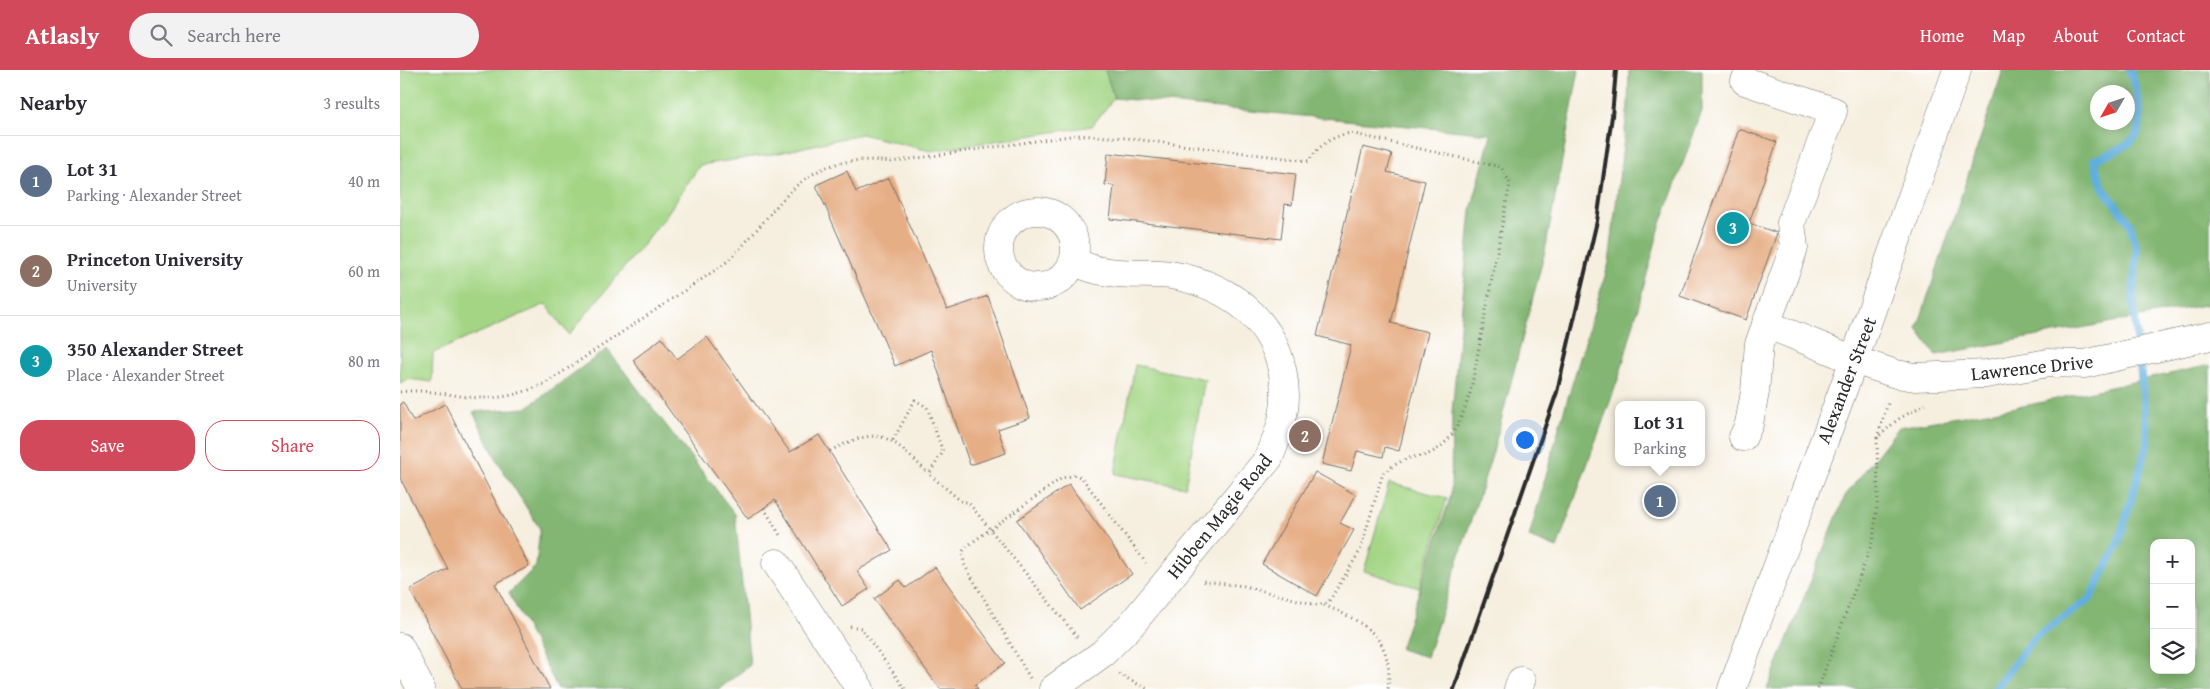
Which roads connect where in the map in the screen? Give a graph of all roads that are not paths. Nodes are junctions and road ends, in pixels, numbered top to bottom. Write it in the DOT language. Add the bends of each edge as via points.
graph roads {
  1 [pos="1957,70"];
  2 [pos="1745,81"];
  3 [pos="1074,262"];
  4 [pos="1766,324"];
  5 [pos="2210,336"];
  6 [pos="1854,360"];
  7 [pos="1743,437"];
  8 [pos="776,564"];
  9 [pos="400,647"];
  10 [pos="1059,685"];
  11 [pos="421,689"];
  12 [pos="860,689"];
  13 [pos="1732,689"];
  1 -- 6 [label="main road, Alexander Street"];
  2 -- 4 [label="main road" via="1833,111 1791,223 1794,248"];
  3 -- 10 [label="main road, Hibben Magie Road" via="1102,272 1170,275 1224,291 1247,308 1268,334 1282,367 1285,397 1282,420 1269,458 1130,626 1095,659"];
  4 -- 6 [label="main road, Lawrence Drive"];
  4 -- 7 [label="main road" via="1759,344 1749,424"];
  5 -- 6 [label="main road, Lawrence Drive" via="2084,364 2048,363 1986,374 1915,377"];
  6 -- 13 [label="main road, Alexander Street"];
  8 -- 12 [label="main road"];
  9 -- 11 [label="main road"];
}
